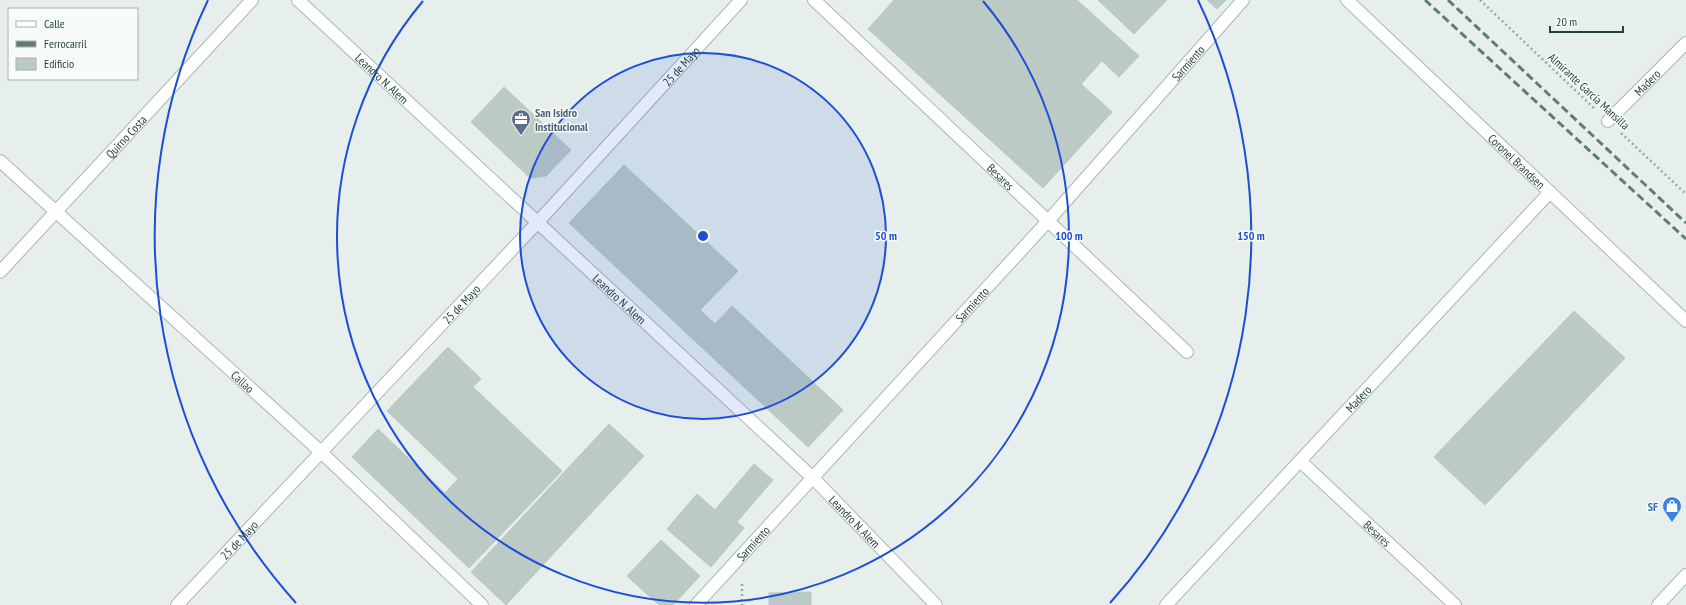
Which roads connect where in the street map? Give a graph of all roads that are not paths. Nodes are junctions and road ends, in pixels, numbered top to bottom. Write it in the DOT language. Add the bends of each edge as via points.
graph roads {
  1 [pos="252,0"];
  2 [pos="298,0"];
  3 [pos="740,0"];
  4 [pos="814,0"];
  5 [pos="1243,0"];
  6 [pos="1347,0"];
  7 [pos="1686,43"];
  8 [pos="1608,121"];
  9 [pos="0,161"];
  10 [pos="1550,192"];
  11 [pos="56,212"];
  12 [pos="1048,221"];
  13 [pos="537,223"];
  14 [pos="0,272"];
  15 [pos="1686,322"];
  16 [pos="1187,352"];
  17 [pos="321,452"];
  18 [pos="1300,461"];
  19 [pos="813,478"];
  20 [pos="1686,575"];
  21 [pos="177,605"];
  22 [pos="482,605"];
  23 [pos="696,605"];
  24 [pos="936,605"];
  25 [pos="1166,605"];
  26 [pos="1456,605"];
  27 [pos="1658,605"];
  1 -- 11 [label="street, Quirno Costa"];
  2 -- 13 [label="street, Leandro N. Alem"];
  3 -- 13 [label="street, 25 de Mayo"];
  4 -- 12 [label="street, Besares"];
  5 -- 12 [label="street, Sarmiento"];
  6 -- 10 [label="street, Coronel Brandsen"];
  7 -- 8 [label="street, Madero"];
  9 -- 11 [label="street, Callao"];
  10 -- 15 [label="street, Coronel Brandsen"];
  10 -- 18 [label="street, Madero"];
  11 -- 14 [label="street, Quirno Costa"];
  11 -- 17 [label="street, Callao"];
  12 -- 16 [label="street, Besares"];
  12 -- 19 [label="street, Sarmiento"];
  13 -- 17 [label="street, 25 de Mayo"];
  13 -- 19 [label="street, Leandro N. Alem"];
  17 -- 21 [label="street, 25 de Mayo"];
  17 -- 22 [label="street, Callao"];
  18 -- 25 [label="street, Madero"];
  18 -- 26 [label="street, Besares"];
  19 -- 23 [label="street, Sarmiento"];
  19 -- 24 [label="street, Leandro N. Alem"];
  20 -- 27 [label="street"];
}
